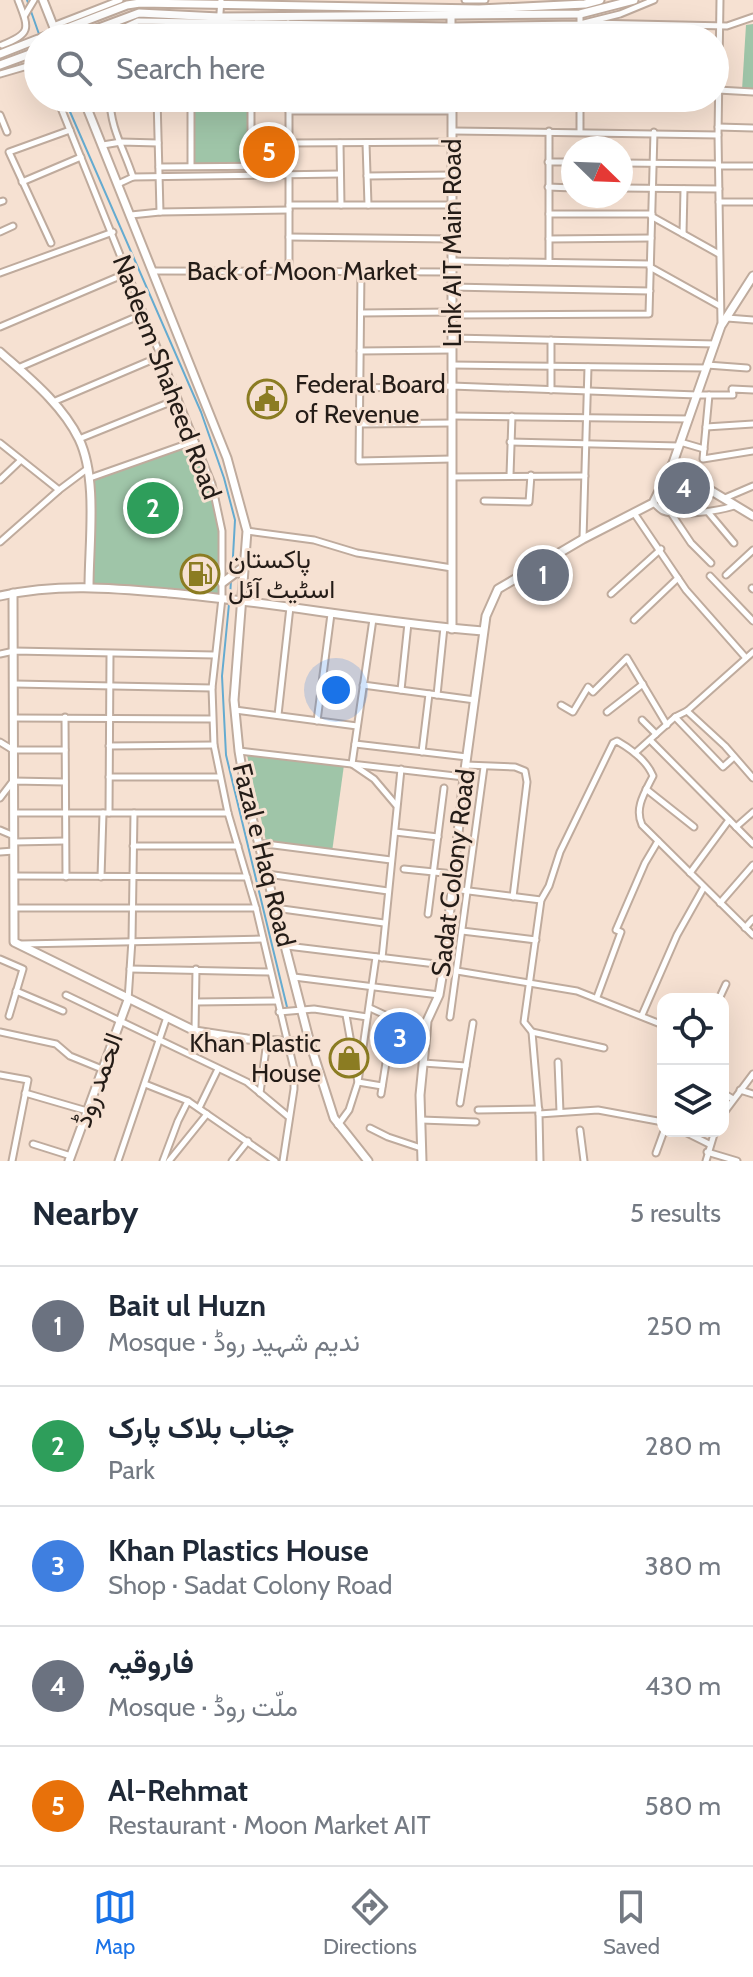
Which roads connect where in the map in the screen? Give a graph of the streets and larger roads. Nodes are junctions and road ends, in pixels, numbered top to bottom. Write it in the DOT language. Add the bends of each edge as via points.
graph roads {
  1 [pos="18,0"];
  2 [pos="34,0"];
  3 [pos="43,0"];
  4 [pos="120,0"];
  5 [pos="465,0"];
  6 [pos="485,0"];
  7 [pos="600,0"];
  8 [pos="634,0"];
  9 [pos="654,0"];
  10 [pos="720,0"];
  11 [pos="162,2"];
  12 [pos="221,2"];
  13 [pos="364,3"];
  14 [pos="479,3"];
  15 [pos="381,4"];
  16 [pos="444,4"];
  17 [pos="26,13"];
  18 [pos="580,14"];
  19 [pos="451,16"];
  20 [pos="753,17"];
  21 [pos="118,19"];
  22 [pos="218,19"];
  23 [pos="288,20"];
  24 [pos="588,23"];
  25 [pos="27,24"];
  26 [pos="51,24"];
  27 [pos="70,24"];
  28 [pos="76,24"];
  29 [pos="106,24"];
  30 [pos="122,24"];
  31 [pos="132,24"];
  32 [pos="218,24"];
  33 [pos="288,24"];
  34 [pos="397,24"];
  35 [pos="451,24"];
  36 [pos="580,24"];
  37 [pos="592,24"];
  38 [pos="720,24"];
  39 [pos="727,24"];
  40 [pos="24,34"];
  41 [pos="24,43"];
  42 [pos="2,50"];
  43 [pos="24,57"];
  44 [pos="0,65"];
  45 [pos="24,67"];
  46 [pos="0,74"];
  47 [pos="729,91"];
  48 [pos="753,92"];
  49 [pos="63,112"];
  50 [pos="88,112"];
  51 [pos="111,112"];
  52 [pos="157,112"];
  53 [pos="191,112"];
  54 [pos="251,112"];
  55 [pos="289,112"];
  56 [pos="452,112"];
  57 [pos="580,112"];
  58 [pos="718,112"];
  59 [pos="0,115"];
  60 [pos="718,127"];
  61 [pos="753,128"];
  62 [pos="70,130"];
  63 [pos="453,131"];
  64 [pos="549,131"];
  65 [pos="580,131"];
  66 [pos="7,132"];
  67 [pos="654,132"];
  68 [pos="718,135"];
  69 [pos="121,142"];
  70 [pos="452,142"];
  71 [pos="158,143"];
  72 [pos="289,143"];
  73 [pos="340,143"];
  74 [pos="366,143"];
  75 [pos="103,145"];
  76 [pos="81,157"];
  77 [pos="548,162"];
  78 [pos="561,162"];
  79 [pos="633,163"];
  80 [pos="653,164"];
  81 [pos="251,165"];
  82 [pos="718,165"];
  83 [pos="191,166"];
  84 [pos="289,166"];
  85 [pos="753,166"];
  86 [pos="159,167"];
  87 [pos="340,174"];
  88 [pos="451,175"];
  89 [pos="159,176"];
  90 [pos="289,176"];
  91 [pos="367,176"];
  92 [pos="133,177"];
  93 [pos="22,182"];
  94 [pos="118,184"];
  95 [pos="548,187"];
  96 [pos="561,188"];
  97 [pos="633,188"];
  98 [pos="652,188"];
  99 [pos="684,189"];
  100 [pos="719,189"];
  101 [pos="719,202"];
  102 [pos="753,202"];
  103 [pos="341,205"];
  104 [pos="368,205"];
  105 [pos="451,205"];
  106 [pos="289,207"];
  107 [pos="160,212"];
  108 [pos="549,214"];
  109 [pos="131,215"];
  110 [pos="652,215"];
  111 [pos="13,226"];
  112 [pos="0,232"];
  113 [pos="113,232"];
  114 [pos="683,234"];
  115 [pos="289,237"];
  116 [pos="651,238"];
  117 [pos="452,239"];
  118 [pos="549,239"];
  119 [pos="51,243"];
  120 [pos="720,254"];
  121 [pos="452,261"];
  122 [pos="549,262"];
  123 [pos="650,265"];
  124 [pos="361,270"];
  125 [pos="153,271"];
  126 [pos="289,271"];
  127 [pos="452,272"];
  128 [pos="0,273"];
  129 [pos="127,273"];
  130 [pos="753,276"];
  131 [pos="452,287"];
  132 [pos="650,291"];
  133 [pos="721,306"];
  134 [pos="361,313"];
  135 [pos="452,313"];
  136 [pos="143,314"];
  137 [pos="727,318"];
  138 [pos="753,320"];
  139 [pos="721,326"];
  140 [pos="0,327"];
  141 [pos="452,338"];
  142 [pos="551,340"];
  143 [pos="715,344"];
  144 [pos="452,350"];
  145 [pos="360,351"];
  146 [pos="0,352"];
  147 [pos="161,356"];
  148 [pos="452,365"];
  149 [pos="551,366"];
  150 [pos="588,367"];
  151 [pos="707,367"];
  152 [pos="18,368"];
  153 [pos="747,368"];
  154 [pos="452,386"];
  155 [pos="360,388"];
  156 [pos="551,390"];
  157 [pos="753,390"];
  158 [pos="588,391"];
  159 [pos="697,395"];
  160 [pos="709,395"];
  161 [pos="178,399"];
  162 [pos="53,402"];
  163 [pos="512,416"];
  164 [pos="587,418"];
  165 [pos="452,419"];
  166 [pos="689,419"];
  167 [pos="360,424"];
  168 [pos="753,424"];
  169 [pos="706,427"];
  170 [pos="79,439"];
  171 [pos="195,441"];
  172 [pos="510,442"];
  173 [pos="0,443"];
  174 [pos="586,444"];
  175 [pos="680,444"];
  176 [pos="704,449"];
  177 [pos="753,451"];
  178 [pos="452,459"];
  179 [pos="21,460"];
  180 [pos="673,463"];
  181 [pos="88,469"];
  182 [pos="510,475"];
  183 [pos="531,475"];
  184 [pos="585,476"];
  185 [pos="452,477"];
  186 [pos="90,478"];
  187 [pos="0,480"];
  188 [pos="753,486"];
  189 [pos="59,490"];
  190 [pos="723,499"];
  191 [pos="484,501"];
  192 [pos="653,503"];
  193 [pos="734,506"];
  194 [pos="707,511"];
  195 [pos="670,512"];
  196 [pos="634,513"];
  197 [pos="753,516"];
  198 [pos="247,531"];
  199 [pos="583,539"];
  200 [pos="0,542"];
  201 [pos="734,543"];
  202 [pos="661,549"];
  203 [pos="753,550"];
  204 [pos="711,563"];
  205 [pos="246,564"];
  206 [pos="452,568"];
  207 [pos="726,575"];
  208 [pos="710,576"];
  209 [pos="678,578"];
  210 [pos="223,582"];
  211 [pos="89,587"];
  212 [pos="13,593"];
  213 [pos="611,594"];
  214 [pos="0,596"];
  215 [pos="223,598"];
  216 [pos="241,600"];
  217 [pos="290,607"];
  218 [pos="331,614"];
  219 [pos="373,619"];
  220 [pos="634,620"];
  221 [pos="753,621"];
  222 [pos="408,623"];
  223 [pos="448,628"];
  224 [pos="483,631"];
  225 [pos="14,651"];
  226 [pos="753,652"];
  227 [pos="0,654"];
  228 [pos="110,655"];
  229 [pos="215,655"];
  230 [pos="746,658"];
  231 [pos="15,684"];
  232 [pos="643,684"];
  233 [pos="363,685"];
  234 [pos="110,687"];
  235 [pos="212,688"];
  236 [pos="401,690"];
  237 [pos="429,694"];
  238 [pos="437,695"];
  239 [pos="476,701"];
  240 [pos="561,705"];
  241 [pos="234,710"];
  242 [pos="687,711"];
  243 [pos="607,712"];
  244 [pos="278,715"];
  245 [pos="65,717"];
  246 [pos="675,717"];
  247 [pos="14,718"];
  248 [pos="110,719"];
  249 [pos="212,719"];
  250 [pos="642,720"];
  251 [pos="317,721"];
  252 [pos="667,725"];
  253 [pos="357,726"];
  254 [pos="656,734"];
  255 [pos="650,740"];
  256 [pos="0,742"];
  257 [pos="355,744"];
  258 [pos="214,745"];
  259 [pos="109,746"];
  260 [pos="13,750"];
  261 [pos="65,750"];
  262 [pos="239,751"];
  263 [pos="422,752"];
  264 [pos="635,753"];
  265 [pos="734,757"];
  266 [pos="466,761"];
  267 [pos="352,764"];
  268 [pos="484,767"];
  269 [pos="401,769"];
  270 [pos="109,777"];
  271 [pos="220,777"];
  272 [pos="464,777"];
  273 [pos="753,778"];
  274 [pos="13,781"];
  275 [pos="65,782"];
  276 [pos="444,788"];
  277 [pos="646,789"];
  278 [pos="3,790"];
  279 [pos="14,797"];
  280 [pos="0,798"];
  281 [pos="396,805"];
  282 [pos="753,812"];
  283 [pos="14,813"];
  284 [pos="66,813"];
  285 [pos="106,813"];
  286 [pos="134,813"];
  287 [pos="228,813"];
  288 [pos="729,820"];
  289 [pos="694,827"];
  290 [pos="736,827"];
  291 [pos="0,830"];
  292 [pos="395,832"];
  293 [pos="438,837"];
  294 [pos="65,841"];
  295 [pos="658,841"];
  296 [pos="14,843"];
  297 [pos="258,843"];
  298 [pos="753,844"];
  299 [pos="133,846"];
  300 [pos="238,846"];
  301 [pos="0,852"];
  302 [pos="391,860"];
  303 [pos="753,865"];
  304 [pos="404,869"];
  305 [pos="433,872"];
  306 [pos="690,873"];
  307 [pos="267,874"];
  308 [pos="454,874"];
  309 [pos="14,876"];
  310 [pos="66,877"];
  311 [pos="101,877"];
  312 [pos="247,877"];
  313 [pos="133,878"];
  314 [pos="704,887"];
  315 [pos="453,889"];
  316 [pos="388,891"];
  317 [pos="467,891"];
  318 [pos="513,897"];
  319 [pos="541,900"];
  320 [pos="720,903"];
  321 [pos="14,908"];
  322 [pos="133,908"];
  323 [pos="256,908"];
  324 [pos="275,908"];
  325 [pos="428,914"];
  326 [pos="753,919"];
  327 [pos="384,923"];
  328 [pos="745,928"];
  329 [pos="462,931"];
  330 [pos="753,935"];
  331 [pos="263,939"];
  332 [pos="132,940"];
  333 [pos="536,940"];
  334 [pos="17,944"];
  335 [pos="287,946"];
  336 [pos="379,957"];
  337 [pos="0,959"];
  338 [pos="444,965"];
  339 [pos="130,969"];
  340 [pos="196,969"];
  341 [pos="457,971"];
  342 [pos="270,972"];
  343 [pos="294,977"];
  344 [pos="530,982"];
  345 [pos="726,984"];
  346 [pos="373,987"];
  347 [pos="16,991"];
  348 [pos="722,993"];
  349 [pos="66,995"];
  350 [pos="439,995"];
  351 [pos="597,997"];
  352 [pos="128,1000"];
  353 [pos="277,1001"];
  354 [pos="196,1002"];
  355 [pos="370,1008"];
  356 [pos="303,1009"];
  357 [pos="63,1011"];
  358 [pos="279,1012"];
  359 [pos="346,1015"];
  360 [pos="642,1015"];
  361 [pos="9,1016"];
  362 [pos="167,1017"];
  363 [pos="367,1017"];
  364 [pos="450,1017"];
  365 [pos="393,1019"];
  366 [pos="119,1022"];
  367 [pos="657,1022"];
  368 [pos="473,1023"];
  369 [pos="195,1031"];
  370 [pos="0,1032"];
  371 [pos="532,1032"];
  372 [pos="426,1034"];
  373 [pos="267,1041"];
  374 [pos="287,1041"];
  375 [pos="159,1042"];
  376 [pos="310,1043"];
  377 [pos="604,1048"];
  378 [pos="558,1062"];
  379 [pos="423,1063"];
  380 [pos="466,1066"];
  381 [pos="102,1069"];
  382 [pos="218,1069"];
  383 [pos="753,1074"];
  384 [pos="0,1075"];
  385 [pos="358,1082"];
  386 [pos="145,1084"];
  387 [pos="382,1086"];
  388 [pos="740,1090"];
  389 [pos="25,1093"];
  390 [pos="260,1093"];
  391 [pos="381,1094"];
  392 [pos="753,1094"];
  393 [pos="729,1097"];
  394 [pos="733,1099"];
  395 [pos="188,1101"];
  396 [pos="460,1103"];
  397 [pos="729,1105"];
  398 [pos="199,1108"];
  399 [pos="478,1110"];
  400 [pos="87,1111"];
  401 [pos="539,1112"];
  402 [pos="560,1112"];
  403 [pos="207,1114"];
  404 [pos="289,1117"];
  405 [pos="420,1120"];
  406 [pos="657,1121"];
  407 [pos="476,1122"];
  408 [pos="338,1125"];
  409 [pos="370,1128"];
  410 [pos="580,1130"];
  411 [pos="662,1137"];
  412 [pos="695,1137"];
  413 [pos="712,1137"];
  414 [pos="248,1141"];
  415 [pos="33,1144"];
  416 [pos="709,1144"];
  417 [pos="421,1148"];
  418 [pos="707,1152"];
  419 [pos="656,1153"];
  420 [pos="70,1158"];
  421 [pos="234,1160"];
  422 [pos="12,1161"];
  423 [pos="118,1161"];
  424 [pos="166,1161"];
  425 [pos="275,1161"];
  426 [pos="283,1161"];
  427 [pos="368,1161"];
  428 [pos="422,1161"];
  429 [pos="540,1161"];
  430 [pos="584,1161"];
  431 [pos="706,1161"];
  432 [pos="737,1161"];
  1 -- 17 [label="street"];
  2 -- 17 [label="street"];
  3 -- 26 [label="street"];
  4 -- 27 [label="street"];
  5 -- 14 [label="street"];
  6 -- 14 [label="street"];
  7 -- 14 [label="street"];
  8 -- 18 [label="street"];
  9 -- 24 [label="street"];
  10 -- 38 [label="street"];
  11 -- 12 [label="street"];
  11 -- 28 [label="street" via="127,5"];
  12 -- 13 [label="street"];
  12 -- 22 [label="street"];
  13 -- 15 [label="street"];
  14 -- 16 [label="street"];
  15 -- 16 [label="street"];
  17 -- 25 [label="street"];
  18 -- 19 [label="street"];
  18 -- 36 [label="street"];
  19 -- 23 [label="street"];
  19 -- 35 [label="street"];
  20 -- 39 [label="street"];
  21 -- 22 [label="street" via="139,13"];
  21 -- 29 [label="street"];
  21 -- 30 [label="street"];
  22 -- 23 [label="street"];
  22 -- 31 [label="street"];
  22 -- 32 [label="street"];
  23 -- 33 [label="street"];
  23 -- 34 [label="street"];
  24 -- 36 [label="street"];
  24 -- 37 [label="street"];
  40 -- 42 [label="street"];
  41 -- 42 [label="street"];
  43 -- 44 [label="street"];
  45 -- 46 [label="street"];
  47 -- 48 [label="street"];
  49 -- 62 [label="street, Nadeem Shaheed Road"];
  50 -- 75 [label="street, Nadeem Shaheed Road"];
  51 -- 69 [label="street" via="114,134"];
  52 -- 71 [label="street"];
  53 -- 83 [label="street"];
  54 -- 81 [label="street"];
  55 -- 72 [label="street"];
  56 -- 63 [label="street, Link AIT Main Road"];
  57 -- 65 [label="street"];
  58 -- 60 [label="street"];
  59 -- 66 [label="street"];
  60 -- 61 [label="street"];
  60 -- 68 [label="street"];
  62 -- 76 [label="street, Nadeem Shaheed Road"];
  62 -- 93 [label="street" via="9,152"];
  63 -- 64 [label="street"];
  63 -- 70 [label="street, Link AIT Main Road"];
  64 -- 65 [label="street"];
  64 -- 77 [label="street"];
  65 -- 67 [label="street"];
  67 -- 68 [label="street"];
  67 -- 80 [label="street"];
  68 -- 82 [label="street"];
  69 -- 71 [label="street"];
  69 -- 75 [label="street"];
  69 -- 92 [label="street"];
  70 -- 74 [label="street"];
  70 -- 88 [label="street, Link AIT Main Road"];
  71 -- 86 [label="street"];
  72 -- 73 [label="street"];
  72 -- 84 [label="street"];
  73 -- 74 [label="street"];
  73 -- 87 [label="street"];
  74 -- 91 [label="street"];
  75 -- 94 [label="street, Nadeem Shaheed Road"];
  76 -- 93 [label="street"];
  76 -- 113 [label="street, Nadeem Shaheed Road"];
  77 -- 78 [label="street"];
  77 -- 95 [label="street"];
  79 -- 80 [label="street"];
  80 -- 82 [label="street"];
  80 -- 98 [label="street"];
  81 -- 83 [label="street"];
  81 -- 84 [label="street"];
  82 -- 85 [label="street"];
  82 -- 100 [label="street"];
  83 -- 86 [label="street"];
  84 -- 90 [label="street"];
  86 -- 89 [label="street"];
  87 -- 90 [label="street"];
  87 -- 103 [label="street"];
  88 -- 91 [label="street"];
  88 -- 105 [label="street, Link AIT Main Road"];
  89 -- 90 [label="street"];
  89 -- 92 [label="street"];
  89 -- 107 [label="street"];
  90 -- 106 [label="street"];
  91 -- 104 [label="street"];
  92 -- 94 [label="street"];
  93 -- 119 [label="street"];
  94 -- 109 [label="street, Nadeem Shaheed Road"];
  95 -- 96 [label="street"];
  95 -- 108 [label="street"];
  97 -- 98 [label="street"];
  98 -- 99 [label="street"];
  98 -- 110 [label="street"];
  99 -- 100 [label="street"];
  99 -- 114 [label="street"];
  100 -- 101 [label="street"];
  101 -- 102 [label="street"];
  101 -- 120 [label="street"];
  103 -- 104 [label="street"];
  103 -- 106 [label="street"];
  104 -- 105 [label="street"];
  105 -- 117 [label="street, Link AIT Main Road"];
  106 -- 107 [label="street"];
  106 -- 115 [label="street"];
  107 -- 109 [label="street"];
  108 -- 110 [label="street"];
  108 -- 118 [label="street"];
  109 -- 125 [label="street, Nadeem Shaheed Road"];
  110 -- 114 [label="street"];
  110 -- 116 [label="street"];
  111 -- 112 [label="street"];
  113 -- 128 [label="street"];
  113 -- 129 [label="street, Nadeem Shaheed Road"];
  114 -- 120 [label="street"];
  115 -- 117 [label="street"];
  115 -- 126 [label="street"];
  116 -- 118 [label="street"];
  116 -- 123 [label="street"];
  117 -- 121 [label="street, Link AIT Main Road"];
  118 -- 122 [label="street"];
  120 -- 133 [label="street"];
  121 -- 122 [label="street"];
  121 -- 127 [label="street, Link AIT Main Road"];
  122 -- 123 [label="street"];
  123 -- 132 [label="street"];
  123 -- 133 [label="street"];
  124 -- 126 [label="street, Back of Moon Market"];
  124 -- 127 [label="street, Back of Moon Market"];
  124 -- 134 [label="street"];
  125 -- 126 [label="street, Back of Moon Market"];
  125 -- 198 [label="street, Nadeem Shaheed Road" via="227,458"];
  127 -- 131 [label="street, Link AIT Main Road"];
  129 -- 136 [label="street, Nadeem Shaheed Road"];
  129 -- 140 [label="street"];
  130 -- 137 [label="street"];
  131 -- 132 [label="street"];
  131 -- 135 [label="street, Link AIT Main Road"];
  132 -- 135 [label="street" via="649,314"];
  133 -- 139 [label="street"];
  134 -- 135 [label="street"];
  134 -- 145 [label="street"];
  135 -- 141 [label="street, Link AIT Main Road"];
  136 -- 147 [label="street, Nadeem Shaheed Road"];
  136 -- 152 [label="street"];
  137 -- 138 [label="street"];
  137 -- 139 [label="street"];
  139 -- 143 [label="street"];
  141 -- 142 [label="street"];
  141 -- 144 [label="street, Link AIT Main Road"];
  142 -- 143 [label="street"];
  142 -- 149 [label="street"];
  143 -- 151 [label="street"];
  144 -- 145 [label="street"];
  144 -- 148 [label="street, Link AIT Main Road"];
  145 -- 155 [label="street"];
  146 -- 152 [label="street"];
  147 -- 161 [label="street, Nadeem Shaheed Road"];
  147 -- 162 [label="street"];
  148 -- 149 [label="street"];
  148 -- 154 [label="street, Link AIT Main Road"];
  149 -- 150 [label="street"];
  149 -- 156 [label="street"];
  150 -- 151 [label="street"];
  150 -- 158 [label="street"];
  151 -- 153 [label="street"];
  151 -- 159 [label="street"];
  152 -- 162 [label="street"];
  154 -- 155 [label="street"];
  154 -- 156 [label="street"];
  154 -- 165 [label="street, Link AIT Main Road"];
  155 -- 167 [label="street"];
  156 -- 158 [label="street"];
  157 -- 160 [label="street"];
  158 -- 159 [label="street"];
  158 -- 164 [label="street"];
  159 -- 160 [label="street"];
  159 -- 166 [label="street"];
  160 -- 169 [label="street"];
  161 -- 170 [label="street"];
  161 -- 171 [label="street, Nadeem Shaheed Road"];
  162 -- 170 [label="street"];
  163 -- 164 [label="street"];
  163 -- 165 [label="street"];
  163 -- 172 [label="street"];
  164 -- 166 [label="street"];
  164 -- 174 [label="street"];
  165 -- 167 [label="street"];
  165 -- 178 [label="street, Link AIT Main Road"];
  166 -- 175 [label="street"];
  167 -- 178 [label="street" via="359,461"];
  168 -- 169 [label="street"];
  169 -- 176 [label="street"];
  170 -- 181 [label="street"];
  171 -- 186 [label="street"];
  171 -- 210 [label="street, Nadeem Shaheed Road" via="222,531"];
  172 -- 174 [label="street"];
  172 -- 182 [label="street"];
  173 -- 179 [label="street"];
  174 -- 175 [label="street"];
  174 -- 184 [label="street"];
  175 -- 176 [label="street"];
  175 -- 180 [label="street"];
  176 -- 177 [label="street" via="707,460"];
  178 -- 185 [label="street, Link AIT Main Road"];
  179 -- 187 [label="street"];
  179 -- 189 [label="street"];
  180 -- 190 [label="street"];
  180 -- 192 [label="street"];
  181 -- 186 [label="street"];
  181 -- 189 [label="street"];
  182 -- 183 [label="street"];
  182 -- 185 [label="street"];
  183 -- 184 [label="street"];
  183 -- 191 [label="street" via="529,502"];
  184 -- 199 [label="street"];
  185 -- 206 [label="street, Link AIT Main Road"];
  186 -- 211 [label="street"];
  188 -- 190 [label="street"];
  189 -- 200 [label="street"];
  190 -- 193 [label="street"];
  192 -- 195 [label="street"];
  192 -- 196 [label="street, Sadat Colony Road"];
  193 -- 194 [label="street"];
  193 -- 197 [label="street"];
  194 -- 195 [label="street"];
  194 -- 201 [label="street"];
  195 -- 204 [label="street"];
  196 -- 199 [label="street, Sadat Colony Road"];
  196 -- 202 [label="street"];
  198 -- 205 [label="street, Fazal e Haq Road"];
  198 -- 206 [label="street"];
  199 -- 224 [label="street, Sadat Colony Road" via="498,589"];
  202 -- 209 [label="street"];
  202 -- 213 [label="street"];
  203 -- 207 [label="street"];
  205 -- 210 [label="street"];
  205 -- 216 [label="street, Fazal e Haq Road"];
  206 -- 223 [label="street, Link AIT Main Road"];
  208 -- 221 [label="street"];
  209 -- 220 [label="street"];
  209 -- 230 [label="street"];
  210 -- 215 [label="street, Nadeem Shaheed Road"];
  211 -- 212 [label="street"];
  211 -- 215 [label="street"];
  212 -- 214 [label="street"];
  212 -- 225 [label="street"];
  215 -- 216 [label="street"];
  215 -- 229 [label="street, Nadeem Shaheed Road"];
  216 -- 217 [label="street"];
  216 -- 241 [label="street, Fazal e Haq Road"];
  217 -- 218 [label="street"];
  217 -- 244 [label="street"];
  218 -- 219 [label="street"];
  218 -- 251 [label="street"];
  219 -- 222 [label="street"];
  219 -- 233 [label="street"];
  222 -- 223 [label="street"];
  222 -- 236 [label="street"];
  223 -- 224 [label="street"];
  223 -- 238 [label="street"];
  224 -- 239 [label="street, Sadat Colony Road"];
  225 -- 227 [label="street"];
  225 -- 228 [label="street"];
  225 -- 231 [label="street"];
  226 -- 230 [label="street"];
  228 -- 229 [label="street"];
  228 -- 234 [label="street"];
  229 -- 235 [label="street, Nadeem Shaheed Road"];
  230 -- 242 [label="street"];
  231 -- 234 [label="street"];
  231 -- 247 [label="street"];
  232 -- 240 [label="street" via="627,658 593,692 588,687 573,712"];
  232 -- 243 [label="street"];
  232 -- 252 [label="street"];
  233 -- 236 [label="street"];
  233 -- 253 [label="street"];
  234 -- 235 [label="street"];
  234 -- 248 [label="street"];
  235 -- 249 [label="street, Nadeem Shaheed Road"];
  236 -- 237 [label="street"];
  237 -- 238 [label="street"];
  237 -- 263 [label="street"];
  238 -- 239 [label="street"];
  239 -- 266 [label="street, Sadat Colony Road"];
  241 -- 244 [label="street"];
  241 -- 262 [label="street, Fazal e Haq Road"];
  242 -- 246 [label="street"];
  242 -- 265 [label="street"];
  244 -- 251 [label="street"];
  245 -- 247 [label="street"];
  245 -- 248 [label="street"];
  245 -- 261 [label="street"];
  246 -- 252 [label="street"];
  246 -- 265 [label="street" via="723,767"];
  247 -- 260 [label="street"];
  248 -- 249 [label="street"];
  248 -- 259 [label="street"];
  249 -- 258 [label="street, Nadeem Shaheed Road"];
  250 -- 254 [label="street"];
  251 -- 253 [label="street"];
  252 -- 254 [label="street"];
  253 -- 257 [label="street"];
  254 -- 255 [label="street"];
  255 -- 264 [label="street"];
  255 -- 288 [label="street"];
  256 -- 260 [label="street"];
  257 -- 263 [label="street"];
  257 -- 267 [label="street"];
  258 -- 259 [label="street"];
  258 -- 271 [label="street, Nadeem Shaheed Road"];
  259 -- 270 [label="street"];
  260 -- 261 [label="street"];
  260 -- 274 [label="street"];
  261 -- 275 [label="street"];
  262 -- 267 [label="street"];
  262 -- 297 [label="street, Fazal e Haq Road"];
  263 -- 266 [label="street"];
  264 -- 277 [label="street" via="652,772"];
  264 -- 319 [label="street" via="613,743"];
  265 -- 273 [label="street"];
  266 -- 268 [label="street"];
  266 -- 272 [label="street, Sadat Colony Road"];
  267 -- 269 [label="street"];
  267 -- 281 [label="street" via="374,779"];
  268 -- 317 [label="street"];
  268 -- 318 [label="street" via="525,771"];
  269 -- 272 [label="street"];
  269 -- 281 [label="street"];
  270 -- 271 [label="street"];
  270 -- 285 [label="street"];
  271 -- 287 [label="street, Nadeem Shaheed Road"];
  272 -- 308 [label="street, Sadat Colony Road"];
  274 -- 275 [label="street"];
  274 -- 278 [label="street"];
  274 -- 279 [label="street"];
  275 -- 284 [label="street"];
  276 -- 293 [label="street"];
  277 -- 289 [label="street"];
  277 -- 295 [label="street" via="638,817"];
  278 -- 279 [label="street"];
  278 -- 280 [label="street"];
  279 -- 283 [label="street"];
  281 -- 292 [label="street"];
  282 -- 290 [label="street"];
  283 -- 284 [label="street"];
  283 -- 296 [label="street"];
  284 -- 285 [label="street"];
  284 -- 294 [label="street"];
  285 -- 286 [label="street"];
  285 -- 311 [label="street"];
  286 -- 287 [label="street"];
  286 -- 299 [label="street"];
  287 -- 300 [label="street, Nadeem Shaheed Road"];
  288 -- 290 [label="street"];
  288 -- 306 [label="street"];
  290 -- 298 [label="street"];
  291 -- 296 [label="street"];
  292 -- 293 [label="street"];
  292 -- 302 [label="street"];
  293 -- 305 [label="street"];
  294 -- 296 [label="street"];
  294 -- 310 [label="street"];
  295 -- 306 [label="street"];
  295 -- 351 [label="street" via="616,930 621,932"];
  296 -- 301 [label="street"];
  296 -- 309 [label="street"];
  297 -- 302 [label="street"];
  297 -- 307 [label="street, Fazal e Haq Road"];
  299 -- 300 [label="street"];
  299 -- 313 [label="street"];
  300 -- 312 [label="street, Nadeem Shaheed Road"];
  302 -- 316 [label="street"];
  303 -- 320 [label="street"];
  304 -- 305 [label="street"];
  305 -- 308 [label="street"];
  305 -- 325 [label="street"];
  306 -- 314 [label="street"];
  307 -- 316 [label="street"];
  307 -- 324 [label="street, Fazal e Haq Road"];
  308 -- 315 [label="street, Sadat Colony Road"];
  309 -- 310 [label="street"];
  309 -- 321 [label="street"];
  310 -- 311 [label="street"];
  311 -- 313 [label="street"];
  312 -- 313 [label="street"];
  312 -- 323 [label="street, Nadeem Shaheed Road"];
  313 -- 322 [label="street"];
  314 -- 320 [label="street"];
  314 -- 360 [label="street"];
  315 -- 317 [label="street"];
  315 -- 338 [label="street, Sadat Colony Road"];
  316 -- 327 [label="street"];
  317 -- 318 [label="street"];
  317 -- 329 [label="street"];
  318 -- 319 [label="street"];
  319 -- 333 [label="street"];
  320 -- 328 [label="street"];
  321 -- 322 [label="street"];
  321 -- 334 [label="street"];
  322 -- 323 [label="street"];
  322 -- 332 [label="street"];
  323 -- 331 [label="street, Nadeem Shaheed Road"];
  324 -- 327 [label="street"];
  324 -- 335 [label="street, Fazal e Haq Road"];
  326 -- 328 [label="street"];
  327 -- 336 [label="street"];
  328 -- 330 [label="street"];
  329 -- 333 [label="street"];
  329 -- 341 [label="street"];
  331 -- 332 [label="street"];
  331 -- 342 [label="street, Nadeem Shaheed Road"];
  332 -- 334 [label="street"];
  332 -- 339 [label="street"];
  333 -- 344 [label="street"];
  334 -- 352 [label="street"];
  335 -- 336 [label="street"];
  335 -- 343 [label="street, Fazal e Haq Road"];
  336 -- 338 [label="street"];
  336 -- 346 [label="street"];
  337 -- 347 [label="street" via="23,969"];
  338 -- 350 [label="street, Sadat Colony Road"];
  339 -- 340 [label="street"];
  339 -- 352 [label="street"];
  340 -- 342 [label="street"];
  340 -- 354 [label="street"];
  341 -- 344 [label="street"];
  341 -- 364 [label="street"];
  342 -- 353 [label="street, Nadeem Shaheed Road"];
  343 -- 346 [label="street"];
  343 -- 356 [label="street, Fazal e Haq Road"];
  344 -- 351 [label="street"];
  344 -- 371 [label="street" via="524,1022"];
  345 -- 348 [label="street"];
  346 -- 350 [label="street"];
  346 -- 355 [label="street"];
  347 -- 357 [label="street"];
  347 -- 361 [label="street"];
  349 -- 366 [label="street"];
  350 -- 372 [label="street, Sadat Colony Road"];
  351 -- 360 [label="street"];
  352 -- 362 [label="street"];
  352 -- 366 [label="street, الحمد روڈ"];
  353 -- 354 [label="street"];
  353 -- 358 [label="street, Nadeem Shaheed Road"];
  354 -- 369 [label="street"];
  355 -- 363 [label="street"];
  355 -- 365 [label="street"];
  356 -- 358 [label="street"];
  356 -- 359 [label="street"];
  356 -- 376 [label="street, Fazal e Haq Road"];
  358 -- 374 [label="street, Nadeem Shaheed Road"];
  359 -- 363 [label="street"];
  359 -- 385 [label="street"];
  360 -- 367 [label="street"];
  362 -- 369 [label="street"];
  362 -- 375 [label="street"];
  363 -- 385 [label="street"];
  365 -- 372 [label="street"];
  365 -- 387 [label="street"];
  366 -- 375 [label="street"];
  366 -- 381 [label="street, الحمد روڈ"];
  368 -- 380 [label="street"];
  369 -- 373 [label="street"];
  370 -- 381 [label="street" via="56,1044"];
  371 -- 377 [label="street"];
  371 -- 401 [label="street"];
  372 -- 379 [label="street, Sadat Colony Road"];
  373 -- 374 [label="street"];
  373 -- 390 [label="street"];
  374 -- 376 [label="street"];
  374 -- 404 [label="street, Nadeem Shaheed Road" via="294,1069"];
  375 -- 382 [label="street"];
  375 -- 386 [label="street"];
  376 -- 408 [label="street, Fazal e Haq Road"];
  378 -- 402 [label="street"];
  379 -- 380 [label="street"];
  379 -- 405 [label="street, Sadat Colony Road"];
  380 -- 396 [label="street"];
  381 -- 400 [label="street, الحمد روڈ"];
  382 -- 390 [label="street"];
  382 -- 398 [label="street"];
  383 -- 388 [label="street"];
  384 -- 389 [label="street" via="28,1080"];
  385 -- 387 [label="street"];
  385 -- 408 [label="street"];
  386 -- 395 [label="street"];
  386 -- 423 [label="street"];
  387 -- 391 [label="street"];
  388 -- 392 [label="street"];
  388 -- 394 [label="street"];
  389 -- 400 [label="street"];
  389 -- 422 [label="street"];
  390 -- 404 [label="street"];
  393 -- 394 [label="street"];
  394 -- 397 [label="street"];
  395 -- 398 [label="street"];
  395 -- 424 [label="street"];
  398 -- 403 [label="street"];
  399 -- 401 [label="street"];
  400 -- 420 [label="street, الحمد روڈ"];
  401 -- 402 [label="street"];
  401 -- 429 [label="street"];
  402 -- 406 [label="street" via="598,1110"];
  403 -- 414 [label="street"];
  403 -- 424 [label="street"];
  404 -- 426 [label="street, Nadeem Shaheed Road"];
  405 -- 407 [label="street"];
  405 -- 417 [label="street, Sadat Colony Road"];
  408 -- 427 [label="street, Fazal e Haq Road"];
  409 -- 417 [label="street"];
  410 -- 430 [label="street"];
  411 -- 419 [label="street"];
  412 -- 416 [label="street"];
  413 -- 416 [label="street"];
  414 -- 421 [label="street"];
  414 -- 425 [label="street"];
  415 -- 420 [label="street"];
  416 -- 418 [label="street"];
  417 -- 428 [label="street, Sadat Colony Road"];
  418 -- 431 [label="street"];
  418 -- 432 [label="street"];
}
